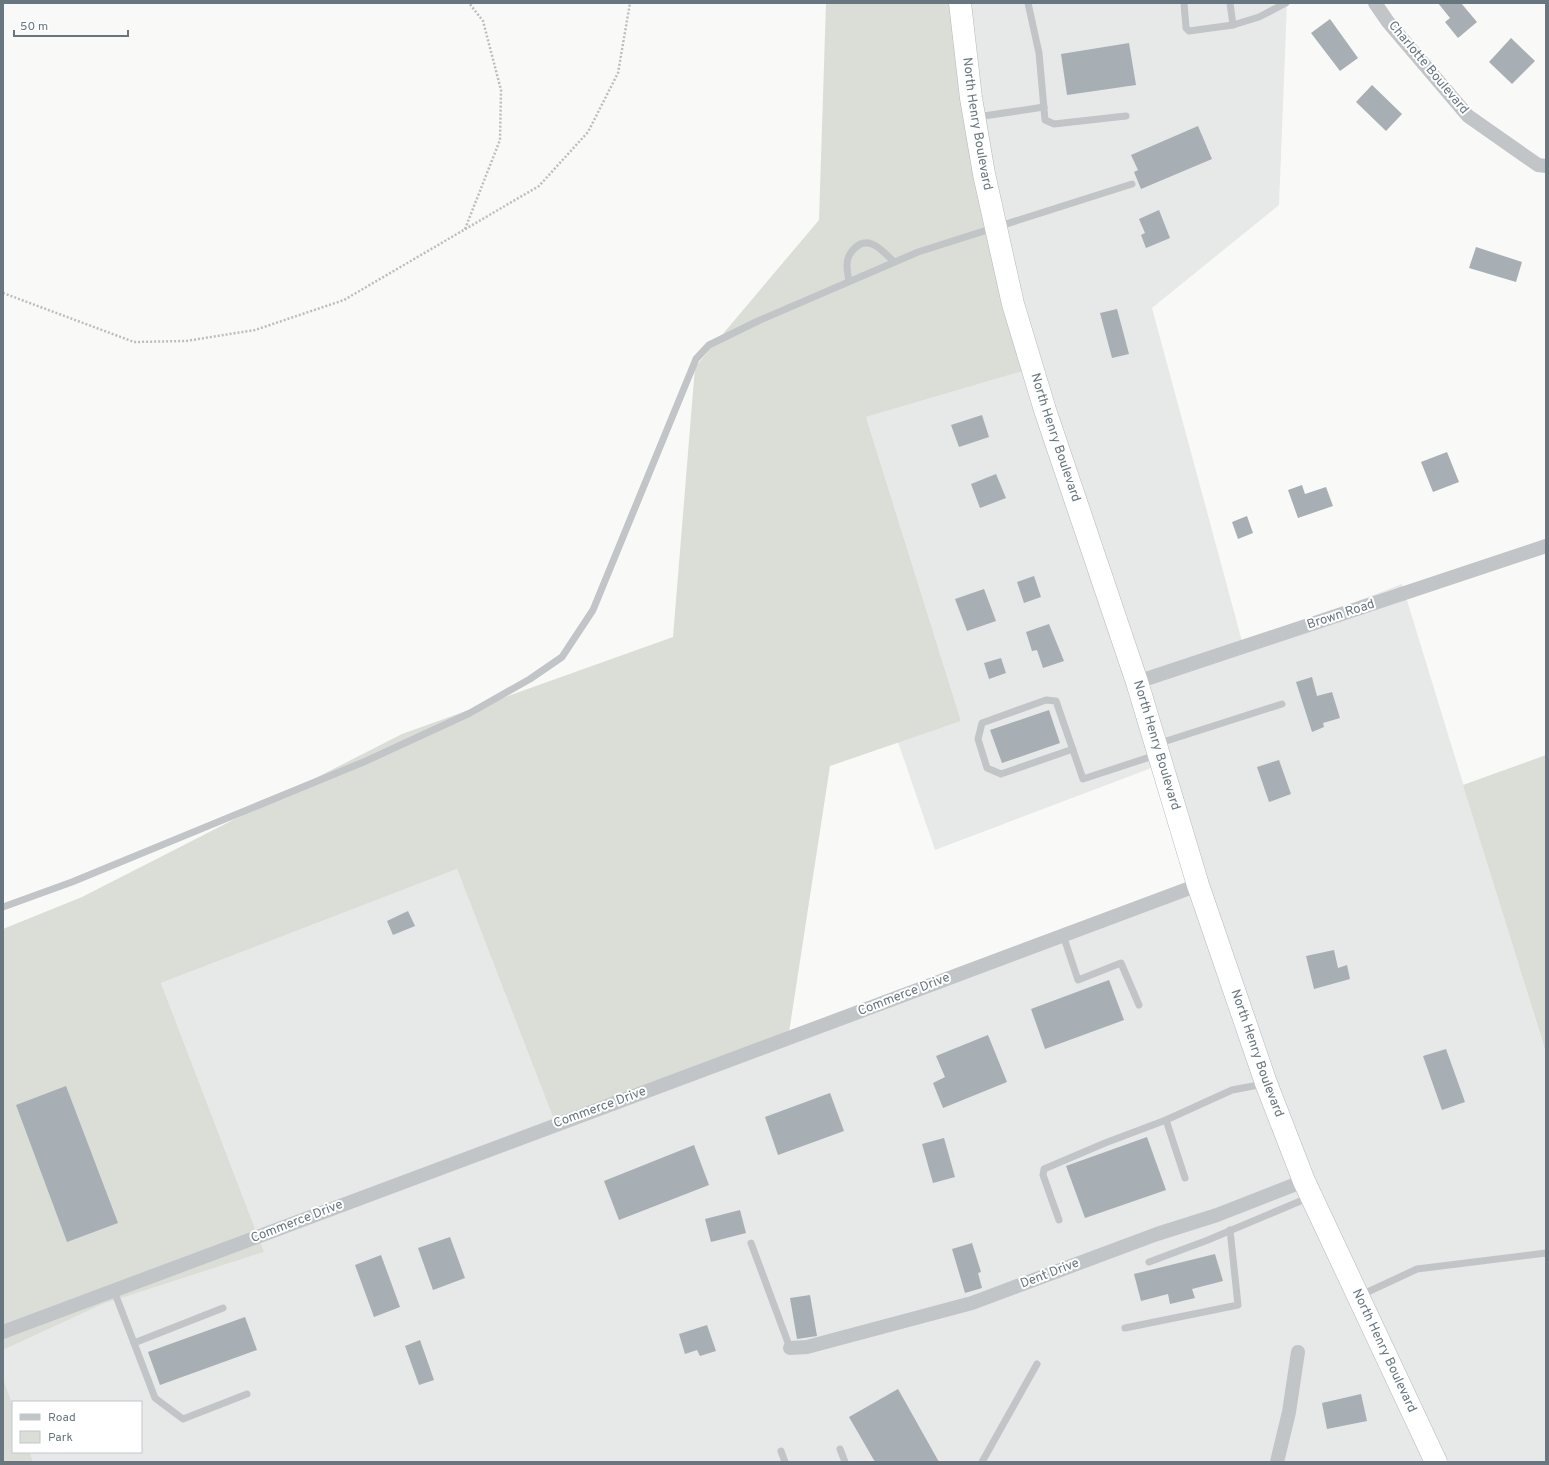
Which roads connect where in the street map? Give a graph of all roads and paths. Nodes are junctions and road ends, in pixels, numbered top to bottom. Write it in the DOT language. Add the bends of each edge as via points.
graph roads {
  1 [pos="469,3"];
  2 [pos="630,3"];
  3 [pos="960,3"];
  4 [pos="1028,3"];
  5 [pos="1184,3"];
  6 [pos="1230,3"];
  7 [pos="1286,3"];
  8 [pos="1375,3"];
  9 [pos="1233,25"];
  10 [pos="1044,107"];
  11 [pos="1126,116"];
  12 [pos="974,118"];
  13 [pos="1546,166"];
  14 [pos="1132,184"];
  15 [pos="465,229"];
  16 [pos="995,229"];
  17 [pos="894,262"];
  18 [pos="849,281"];
  19 [pos="3,292"];
  20 [pos="1546,546"];
  21 [pos="1137,682"];
  22 [pos="1282,704"];
  23 [pos="1073,749"];
  24 [pos="1157,750"];
  25 [pos="1198,885"];
  26 [pos="3,907"];
  27 [pos="1063,936"];
  28 [pos="1139,1005"];
  29 [pos="1266,1083"];
  30 [pos="1166,1120"];
  31 [pos="1185,1178"];
  32 [pos="1308,1189"];
  33 [pos="1058,1220"];
  34 [pos="1230,1230"];
  35 [pos="751,1242"];
  36 [pos="1546,1253"];
  37 [pos="1149,1262"];
  38 [pos="114,1291"];
  39 [pos="1357,1297"];
  40 [pos="223,1308"];
  41 [pos="1125,1328"];
  42 [pos="3,1332"];
  43 [pos="134,1343"];
  44 [pos="790,1348"];
  45 [pos="1298,1352"];
  46 [pos="1037,1364"];
  47 [pos="247,1394"];
  48 [pos="840,1449"];
  49 [pos="781,1451"];
  50 [pos="785,1462"];
  51 [pos="845,1462"];
  52 [pos="982,1462"];
  53 [pos="1277,1462"];
  54 [pos="1436,1462"];
  1 -- 15 [label="path" via="482,21 501,90 500,140"];
  2 -- 15 [label="path" via="618,73 588,132 539,186"];
  3 -- 12 [label="highway, North Henry Boulevard"];
  4 -- 10 [label="lane" via="1038,53"];
  5 -- 9 [label="lane" via="1186,28 1189,31"];
  6 -- 9 [label="lane"];
  7 -- 9 [label="lane"];
  8 -- 13 [label="street, Charlotte Boulevard" via="1388,22 1468,116 1538,164"];
  10 -- 11 [label="lane" via="1045,120 1054,124"];
  10 -- 12 [label="lane"];
  12 -- 16 [label="highway, North Henry Boulevard"];
  14 -- 16 [label="lane"];
  15 -- 19 [label="path" via="344,300 255,330 186,341 134,342"];
  16 -- 17 [label="lane" via="918,252"];
  16 -- 21 [label="highway, North Henry Boulevard" via="1013,304 1045,410"];
  17 -- 18 [label="lane"];
  17 -- 18 [label="lane" via="877,247 863,243 854,250 848,260"];
  18 -- 26 [label="lane" via="709,345 696,359 593,610 562,657 530,679 470,713 366,762 72,882"];
  20 -- 21 [label="street, Brown Road"];
  21 -- 24 [label="highway, North Henry Boulevard"];
  22 -- 24 [label="lane"];
  23 -- 23 [label="lane" via="1056,701 1046,700 982,723 978,739 987,768 1001,774"];
  23 -- 24 [label="lane" via="1083,779"];
  24 -- 25 [label="highway, North Henry Boulevard"];
  25 -- 27 [label="street, Commerce Drive"];
  25 -- 29 [label="highway, North Henry Boulevard"];
  27 -- 28 [label="lane" via="1078,980 1121,963"];
  27 -- 38 [label="street, Commerce Drive"];
  29 -- 30 [label="lane" via="1232,1090"];
  29 -- 32 [label="highway, North Henry Boulevard"];
  30 -- 31 [label="lane"];
  30 -- 33 [label="lane" via="1044,1169 1043,1175"];
  32 -- 34 [label="lane"];
  32 -- 39 [label="highway, North Henry Boulevard"];
  32 -- 44 [label="street, Dent Drive" via="1157,1234 972,1303 807,1347"];
  34 -- 37 [label="lane"];
  34 -- 41 [label="lane" via="1238,1305"];
  35 -- 44 [label="lane"];
  36 -- 39 [label="lane" via="1417,1269"];
  38 -- 42 [label="street, Commerce Drive"];
  38 -- 43 [label="lane"];
  39 -- 54 [label="highway, North Henry Boulevard"];
  40 -- 43 [label="lane"];
  43 -- 47 [label="lane" via="155,1398 183,1419"];
  45 -- 53 [label="street" via="1289,1412"];
  46 -- 52 [label="lane"];
  48 -- 51 [label="lane"];
  49 -- 50 [label="lane"];
}
